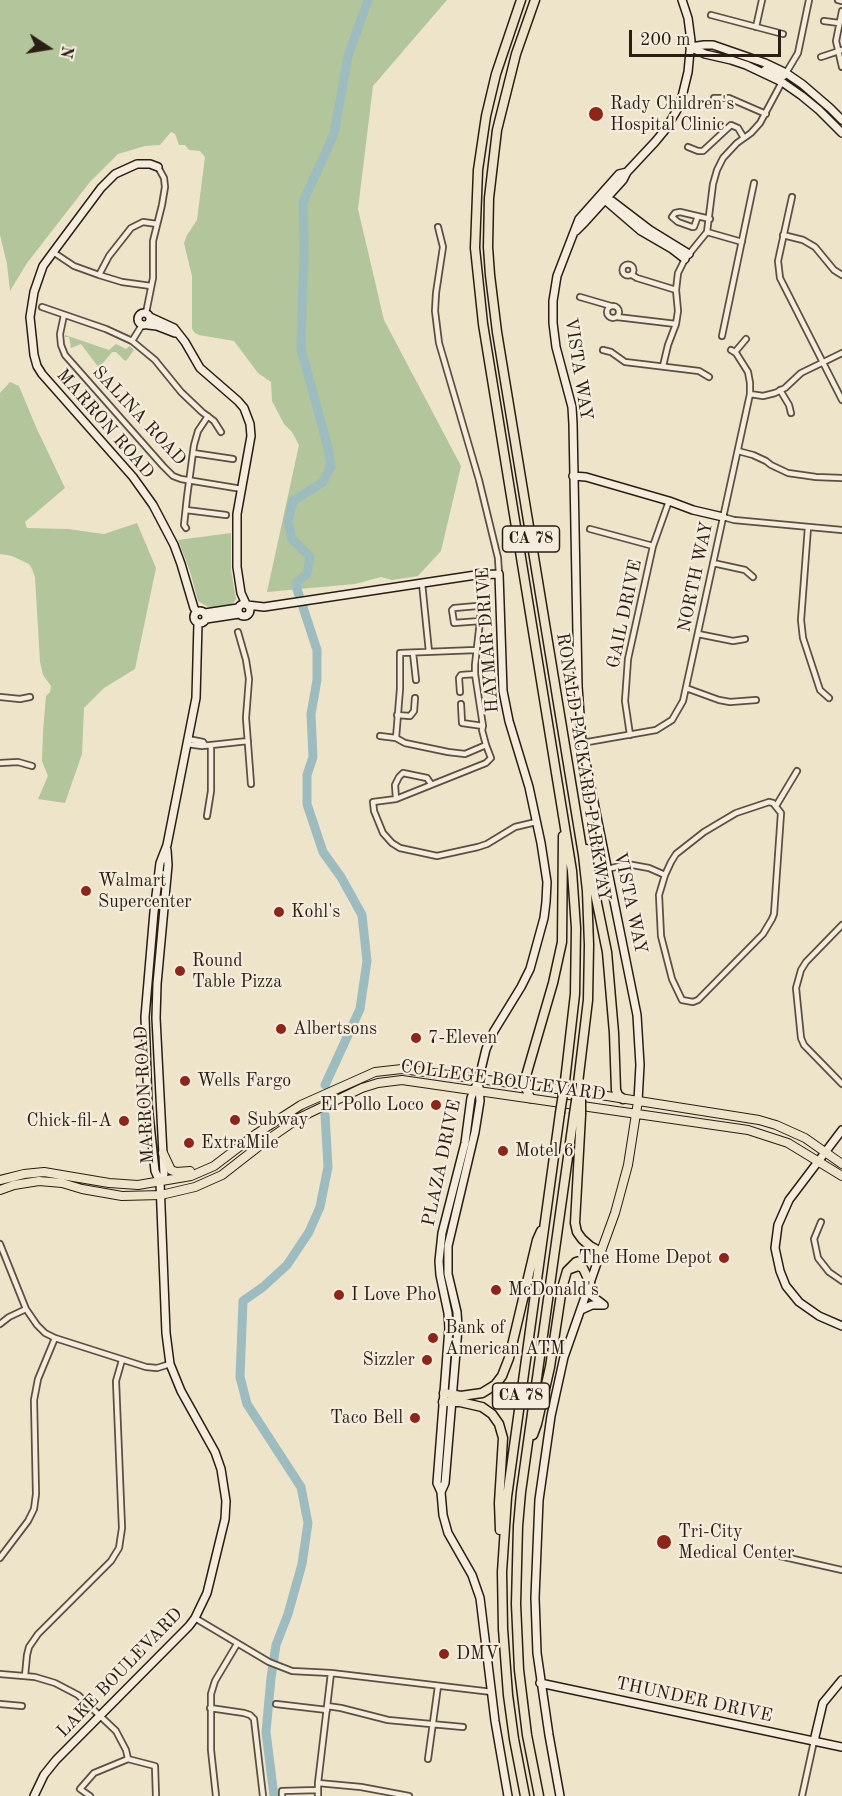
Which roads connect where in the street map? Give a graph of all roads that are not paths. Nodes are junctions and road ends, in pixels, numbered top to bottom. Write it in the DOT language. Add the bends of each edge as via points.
graph roads {
  1 [pos="521,0"];
  2 [pos="536,0"];
  3 [pos="762,0"];
  4 [pos="809,0"];
  5 [pos="683,1"];
  6 [pos="842,11"];
  7 [pos="711,15"];
  8 [pos="825,21"];
  9 [pos="839,23"];
  10 [pos="756,27"];
  11 [pos="783,34"];
  12 [pos="690,47"];
  13 [pos="839,50"];
  14 [pos="821,57"];
  15 [pos="748,66"];
  16 [pos="842,67"];
  17 [pos="786,73"];
  18 [pos="782,82"];
  19 [pos="714,98"];
  20 [pos="766,114"];
  21 [pos="842,120"];
  22 [pos="842,133"];
  23 [pos="744,138"];
  24 [pos="688,147"];
  25 [pos="158,167"];
  26 [pos="627,172"];
  27 [pos="754,183"];
  28 [pos="792,197"];
  29 [pos="606,198"];
  30 [pos="698,216"];
  31 [pos="710,219"];
  32 [pos="157,224"];
  33 [pos="438,226"];
  34 [pos="576,231"];
  35 [pos="707,232"];
  36 [pos="783,235"];
  37 [pos="742,242"];
  38 [pos="53,252"];
  39 [pos="687,256"];
  40 [pos="99,275"];
  41 [pos="632,275"];
  42 [pos="842,275"];
  43 [pos="151,286"];
  44 [pos="676,290"];
  45 [pos="580,297"];
  46 [pos="611,306"];
  47 [pos="42,307"];
  48 [pos="64,315"];
  49 [pos="617,317"];
  50 [pos="146,320"];
  51 [pos="676,324"];
  52 [pos="722,336"];
  53 [pos="746,339"];
  54 [pos="132,340"];
  55 [pos="603,350"];
  56 [pos="842,354"];
  57 [pos="823,363"];
  58 [pos="663,366"];
  59 [pos="709,377"];
  60 [pos="780,390"];
  61 [pos="750,394"];
  62 [pos="842,400"];
  63 [pos="790,412"];
  64 [pos="208,416"];
  65 [pos="221,432"];
  66 [pos="738,451"];
  67 [pos="193,453"];
  68 [pos="233,459"];
  69 [pos="573,476"];
  70 [pos="842,478"];
  71 [pos="188,481"];
  72 [pos="242,489"];
  73 [pos="669,501"];
  74 [pos="186,510"];
  75 [pos="226,515"];
  76 [pos="723,517"];
  77 [pos="808,527"];
  78 [pos="186,528"];
  79 [pos="590,529"];
  80 [pos="842,530"];
  81 [pos="654,546"];
  82 [pos="713,563"];
  83 [pos="499,574"];
  84 [pos="753,577"];
  85 [pos="422,583"];
  86 [pos="243,608"];
  87 [pos="197,612"];
  88 [pos="206,616"];
  89 [pos="480,621"];
  90 [pos="198,622"];
  91 [pos="238,633"];
  92 [pos="698,634"];
  93 [pos="745,639"];
  94 [pos="477,650"];
  95 [pos="429,652"];
  96 [pos="414,653"];
  97 [pos="475,674"];
  98 [pos="416,680"];
  99 [pos="686,688"];
  100 [pos="460,692"];
  101 [pos="0,697"];
  102 [pos="30,697"];
  103 [pos="415,698"];
  104 [pos="829,698"];
  105 [pos="756,700"];
  106 [pos="461,704"];
  107 [pos="397,715"];
  108 [pos="483,726"];
  109 [pos="630,735"];
  110 [pos="380,736"];
  111 [pos="396,738"];
  112 [pos="188,741"];
  113 [pos="248,741"];
  114 [pos="582,743"];
  115 [pos="208,745"];
  116 [pos="486,746"];
  117 [pos="0,763"];
  118 [pos="32,766"];
  119 [pos="797,771"];
  120 [pos="251,784"];
  121 [pos="431,784"];
  122 [pos="396,799"];
  123 [pos="574,799"];
  124 [pos="776,806"];
  125 [pos="207,816"];
  126 [pos="536,822"];
  127 [pos="564,823"];
  128 [pos="167,845"];
  129 [pos="608,869"];
  130 [pos="664,875"];
  131 [pos="842,925"];
  132 [pos="396,1069"];
  133 [pos="413,1070"];
  134 [pos="479,1078"];
  135 [pos="402,1080"];
  136 [pos="386,1081"];
  137 [pos="525,1084"];
  138 [pos="842,1084"];
  139 [pos="477,1090"];
  140 [pos="530,1098"];
  141 [pos="623,1099"];
  142 [pos="638,1101"];
  143 [pos="301,1105"];
  144 [pos="577,1115"];
  145 [pos="636,1115"];
  146 [pos="842,1130"];
  147 [pos="270,1138"];
  148 [pos="824,1151"];
  149 [pos="163,1153"];
  150 [pos="818,1160"];
  151 [pos="218,1163"];
  152 [pos="460,1163"];
  153 [pos="842,1164"];
  154 [pos="466,1171"];
  155 [pos="60,1174"];
  156 [pos="842,1176"];
  157 [pos="0,1180"];
  158 [pos="42,1181"];
  159 [pos="160,1182"];
  160 [pos="0,1190"];
  161 [pos="160,1194"];
  162 [pos="546,1220"];
  163 [pos="821,1222"];
  164 [pos="0,1244"];
  165 [pos="599,1256"];
  166 [pos="439,1260"];
  167 [pos="447,1260"];
  168 [pos="567,1271"];
  169 [pos="842,1281"];
  170 [pos="590,1283"];
  171 [pos="587,1292"];
  172 [pos="26,1309"];
  173 [pos="581,1310"];
  174 [pos="0,1324"];
  175 [pos="842,1326"];
  176 [pos="55,1338"];
  177 [pos="122,1360"];
  178 [pos="170,1364"];
  179 [pos="447,1398"];
  180 [pos="528,1449"];
  181 [pos="780,1556"];
  182 [pos="0,1557"];
  183 [pos="842,1569"];
  184 [pos="502,1572"];
  185 [pos="195,1618"];
  186 [pos="237,1644"];
  187 [pos="331,1673"];
  188 [pos="0,1674"];
  189 [pos="25,1676"];
  190 [pos="842,1680"];
  191 [pos="540,1683"];
  192 [pos="438,1686"];
  193 [pos="492,1692"];
  194 [pos="0,1704"];
  195 [pos="276,1704"];
  196 [pos="22,1706"];
  197 [pos="210,1708"];
  198 [pos="327,1708"];
  199 [pos="100,1716"];
  200 [pos="432,1724"];
  201 [pos="463,1727"];
  202 [pos="814,1741"];
  203 [pos="842,1747"];
  204 [pos="128,1759"];
  205 [pos="428,1759"];
  206 [pos="318,1783"];
  207 [pos="282,1793"];
  208 [pos="318,1793"];
  209 [pos="34,1796"];
  210 [pos="90,1796"];
  211 [pos="149,1796"];
  212 [pos="156,1796"];
  213 [pos="216,1796"];
  214 [pos="263,1796"];
  215 [pos="409,1796"];
  216 [pos="508,1796"];
  217 [pos="525,1796"];
  218 [pos="539,1796"];
  219 [pos="560,1796"];
  220 [pos="802,1796"];
  1 -- 127 [label="highway, RONALD PACKARD PARKWAY / CA 78" via="486,116 478,170 475,248 483,324"];
  2 -- 123 [label="highway, RONALD PACKARD PARKWAY / CA 78" via="513,62 497,130 489,198 489,256 496,323"];
  3 -- 10 [label="street"];
  4 -- 17 [label="street" via="798,52"];
  5 -- 12 [label="main road, VISTA WAY"];
  6 -- 9 [label="street"];
  7 -- 10 [label="street"];
  8 -- 9 [label="street"];
  9 -- 13 [label="street"];
  10 -- 11 [label="street"];
  12 -- 15 [label="main road"];
  12 -- 17 [label="main road" via="713,45"];
  12 -- 26 [label="main road, VISTA WAY" via="680,105 665,130"];
  13 -- 14 [label="street"];
  13 -- 16 [label="street"];
  15 -- 17 [label="main road" via="783,76"];
  15 -- 18 [label="main road"];
  17 -- 21 [label="main road"];
  18 -- 20 [label="street"];
  18 -- 22 [label="main road"];
  19 -- 20 [label="street" via="729,98"];
  20 -- 23 [label="street"];
  23 -- 24 [label="street" via="731,125 703,151"];
  23 -- 31 [label="street" via="717,170"];
  25 -- 32 [label="street" via="165,187"];
  25 -- 38 [label="main road, MARRON ROAD" via="137,164 115,174"];
  26 -- 29 [label="main road, VISTA WAY"];
  26 -- 34 [label="main road, VISTA WAY" via="619,174 588,208"];
  27 -- 37 [label="street"];
  28 -- 36 [label="street"];
  29 -- 34 [label="main road, VISTA WAY"];
  29 -- 39 [label="main road" via="641,231"];
  30 -- 30 [label="street" via="680,212 672,217 694,227"];
  30 -- 31 [label="street"];
  31 -- 35 [label="street"];
  32 -- 40 [label="street" via="143,222 131,228"];
  32 -- 43 [label="street"];
  33 -- 83 [label="street, HAYMAR DRIVE" via="443,247 435,311 439,343 481,490"];
  34 -- 69 [label="main road, VISTA WAY" via="557,276 553,312 556,347 572,407"];
  35 -- 37 [label="street"];
  35 -- 39 [label="street"];
  36 -- 42 [label="street" via="815,247"];
  36 -- 57 [label="street" via="778,261 780,278"];
  37 -- 52 [label="street"];
  38 -- 40 [label="street" via="74,266"];
  38 -- 87 [label="main road, MARRON ROAD" via="38,277 31,304 37,366 148,498 174,545"];
  39 -- 44 [label="street" via="678,273"];
  40 -- 43 [label="street"];
  41 -- 44 [label="street"];
  43 -- 50 [label="street"];
  44 -- 51 [label="street"];
  45 -- 46 [label="street"];
  46 -- 49 [label="street" via="618,309"];
  46 -- 49 [label="street" via="606,314"];
  47 -- 48 [label="street"];
  48 -- 54 [label="street"];
  48 -- 71 [label="street, SALINA ROAD" via="60,334 65,355 163,466 173,476"];
  49 -- 51 [label="street"];
  50 -- 54 [label="street"];
  50 -- 72 [label="main road" via="177,333 200,368 238,401 247,415 251,436"];
  51 -- 58 [label="street"];
  53 -- 61 [label="street, NORTH WAY" via="733,351 748,372"];
  54 -- 64 [label="street"];
  55 -- 58 [label="street" via="625,362"];
  56 -- 57 [label="street"];
  57 -- 60 [label="street" via="801,373"];
  57 -- 62 [label="street"];
  58 -- 59 [label="street" via="699,371"];
  60 -- 61 [label="street" via="764,396"];
  60 -- 63 [label="street"];
  61 -- 66 [label="street, NORTH WAY"];
  64 -- 65 [label="street"];
  64 -- 67 [label="street" via="198,431"];
  66 -- 70 [label="street" via="789,473"];
  66 -- 76 [label="street, NORTH WAY"];
  67 -- 68 [label="street"];
  67 -- 71 [label="street"];
  69 -- 73 [label="main road"];
  69 -- 114 [label="main road, VISTA WAY"];
  71 -- 72 [label="street, SALINA ROAD"];
  71 -- 74 [label="street"];
  72 -- 86 [label="main road" via="237,514 237,567"];
  73 -- 76 [label="main road"];
  73 -- 81 [label="street, GAIL DRIVE"];
  74 -- 75 [label="street"];
  74 -- 78 [label="street"];
  76 -- 77 [label="street"];
  76 -- 82 [label="street, NORTH WAY"];
  77 -- 80 [label="street"];
  77 -- 104 [label="street" via="803,638 820,690"];
  79 -- 81 [label="street"];
  81 -- 109 [label="street, GAIL DRIVE" via="628,659 626,701"];
  82 -- 84 [label="street" via="745,570"];
  82 -- 92 [label="street, NORTH WAY"];
  83 -- 85 [label="main road"];
  83 -- 126 [label="main road, HAYMAR DRIVE" via="503,691"];
  85 -- 86 [label="main road"];
  85 -- 95 [label="street"];
  86 -- 88 [label="main road"];
  87 -- 88 [label="main road" via="201,610"];
  87 -- 90 [label="main road" via="194,616"];
  88 -- 90 [label="main road" via="202,623"];
  89 -- 89 [label="street" via="481,607 452,610 454,623"];
  89 -- 94 [label="street"];
  90 -- 112 [label="main road, MARRON ROAD" via="196,698"];
  91 -- 113 [label="street" via="248,679"];
  92 -- 93 [label="street" via="733,641"];
  92 -- 99 [label="street, NORTH WAY"];
  94 -- 95 [label="street"];
  94 -- 97 [label="street"];
  95 -- 96 [label="street"];
  96 -- 98 [label="street"];
  96 -- 107 [label="street" via="400,654"];
  97 -- 100 [label="street" via="461,675"];
  97 -- 108 [label="street"];
  99 -- 105 [label="street" via="730,702"];
  99 -- 109 [label="street, NORTH WAY" via="672,720 656,730"];
  101 -- 102 [label="street"];
  103 -- 107 [label="street" via="410,716"];
  106 -- 108 [label="street" via="462,723"];
  107 -- 111 [label="street"];
  108 -- 116 [label="street"];
  109 -- 114 [label="street, NORTH WAY"];
  110 -- 111 [label="street"];
  111 -- 116 [label="street" via="465,754"];
  112 -- 115 [label="street"];
  112 -- 128 [label="main road, MARRON ROAD"];
  113 -- 115 [label="street"];
  113 -- 120 [label="street"];
  114 -- 129 [label="main road, VISTA WAY"];
  115 -- 125 [label="street" via="211,791"];
  116 -- 121 [label="street" via="491,758 486,763"];
  117 -- 118 [label="street"];
  119 -- 124 [label="street"];
  121 -- 122 [label="street"];
  121 -- 122 [label="street" via="427,778 403,773 395,785"];
  122 -- 126 [label="street" via="373,802 383,833 400,848 437,856 487,844 515,827"];
  123 -- 141 [label="highway" via="607,952 616,1090"];
  123 -- 144 [label="highway, RONALD PACKARD PARKWAY / CA 78, bridge" via="589,934 588,1000"];
  124 -- 130 [label="street" via="764,803 736,813 704,832 676,854"];
  124 -- 130 [label="street" via="781,813 772,920 763,934 693,1002 679,997 663,945 658,895"];
  126 -- 134 [label="main road, HAYMAR DRIVE" via="547,882 544,918 530,969 494,1031"];
  127 -- 137 [label="highway" via="562,942"];
  127 -- 162 [label="highway, RONALD PACKARD PARKWAY / CA 78, bridge" via="576,928 575,994"];
  128 -- 149 [label="main road, MARRON ROAD" via="156,1018"];
  128 -- 159 [label="main road, MARRON ROAD" via="156,892 145,1017 148,1105 155,1173"];
  129 -- 130 [label="street" via="627,864"];
  129 -- 142 [label="main road, VISTA WAY" via="637,1015"];
  131 -- 138 [label="street" via="806,962 796,988 804,1045"];
  132 -- 133 [label="main road, COLLEGE BOULEVARD"];
  132 -- 136 [label="main road"];
  132 -- 143 [label="main road, COLLEGE BOULEVARD" via="375,1071"];
  133 -- 134 [label="main road, COLLEGE BOULEVARD"];
  133 -- 135 [label="main road"];
  134 -- 137 [label="main road, COLLEGE BOULEVARD"];
  134 -- 139 [label="main road, PLAZA DRIVE"];
  135 -- 136 [label="main road, COLLEGE BOULEVARD"];
  135 -- 139 [label="main road, COLLEGE BOULEVARD"];
  136 -- 147 [label="main road, COLLEGE BOULEVARD" via="317,1109"];
  137 -- 140 [label="highway"];
  137 -- 141 [label="main road, COLLEGE BOULEVARD"];
  139 -- 140 [label="main road, COLLEGE BOULEVARD"];
  139 -- 152 [label="main road, PLAZA DRIVE" via="471,1098"];
  139 -- 154 [label="main road, PLAZA DRIVE" via="479,1111"];
  140 -- 145 [label="main road, COLLEGE BOULEVARD"];
  141 -- 142 [label="main road, COLLEGE BOULEVARD"];
  142 -- 145 [label="main road, VISTA WAY"];
  142 -- 148 [label="main road, COLLEGE BOULEVARD" via="759,1120 805,1138"];
  143 -- 147 [label="main road" via="300,1112 270,1132"];
  143 -- 151 [label="main road, COLLEGE BOULEVARD"];
  144 -- 165 [label="highway" via="575,1223 582,1239"];
  144 -- 180 [label="highway, RONALD PACKARD PARKWAY / CA 78"];
  145 -- 150 [label="main road, COLLEGE BOULEVARD" via="758,1133 788,1143"];
  145 -- 165 [label="main road, VISTA WAY" via="628,1165"];
  146 -- 148 [label="main road"];
  147 -- 161 [label="main road, COLLEGE BOULEVARD" via="222,1175 195,1187"];
  148 -- 150 [label="main road"];
  148 -- 153 [label="main road, COLLEGE BOULEVARD"];
  149 -- 151 [label="main road" via="176,1172"];
  149 -- 159 [label="main road, MARRON ROAD" via="164,1174"];
  150 -- 156 [label="main road, COLLEGE BOULEVARD"];
  150 -- 175 [label="main road" via="781,1213 776,1235 777,1259 786,1286 799,1302"];
  151 -- 159 [label="main road, COLLEGE BOULEVARD" via="191,1176"];
  152 -- 154 [label="main road"];
  152 -- 166 [label="main road, PLAZA DRIVE"];
  154 -- 167 [label="main road, PLAZA DRIVE"];
  155 -- 157 [label="main road, COLLEGE BOULEVARD" via="44,1172"];
  155 -- 158 [label="main road" via="58,1178"];
  155 -- 159 [label="main road, COLLEGE BOULEVARD" via="121,1185"];
  158 -- 160 [label="main road, COLLEGE BOULEVARD"];
  158 -- 161 [label="main road, COLLEGE BOULEVARD" via="122,1196"];
  159 -- 161 [label="main road, LAKE BOULEVARD"];
  161 -- 178 [label="main road, LAKE BOULEVARD"];
  162 -- 179 [label="highway" via="537,1240 502,1376 482,1393"];
  162 -- 184 [label="highway, RONALD PACKARD PARKWAY / CA 78" via="507,1497"];
  163 -- 169 [label="street" via="814,1239 818,1258"];
  164 -- 172 [label="street"];
  165 -- 168 [label="highway" via="576,1262"];
  165 -- 170 [label="main road"];
  166 -- 167 [label="main road"];
  166 -- 179 [label="main road, PLAZA DRIVE" via="449,1328"];
  167 -- 179 [label="main road, PLAZA DRIVE" via="458,1328"];
  168 -- 170 [label="highway" via="583,1268"];
  168 -- 180 [label="highway" via="550,1367"];
  170 -- 171 [label="main road"];
  171 -- 173 [label="main road"];
  171 -- 173 [label="main road" via="604,1305"];
  172 -- 174 [label="street"];
  172 -- 176 [label="street" via="37,1325"];
  173 -- 191 [label="main road" via="556,1392 540,1490 535,1598"];
  176 -- 177 [label="street"];
  176 -- 182 [label="street" via="34,1400 34,1509"];
  177 -- 178 [label="street" via="157,1368"];
  177 -- 189 [label="street" via="116,1381 123,1527 119,1548 111,1561 38,1634 29,1647"];
  178 -- 185 [label="main road, LAKE BOULEVARD" via="215,1452 225,1487 222,1534 207,1593"];
  179 -- 184 [label="highway" via="488,1411 501,1430"];
  179 -- 193 [label="main road, PLAZA DRIVE" via="436,1483 448,1533 480,1598"];
  180 -- 218 [label="highway, RONALD PACKARD PARKWAY / CA 78" via="518,1526 517,1637 527,1735"];
  181 -- 183 [label="street"];
  184 -- 217 [label="highway, RONALD PACKARD PARKWAY / CA 78" via="508,1695"];
  185 -- 186 [label="street"];
  185 -- 199 [label="main road, LAKE BOULEVARD"];
  186 -- 187 [label="street" via="292,1671"];
  186 -- 197 [label="street" via="215,1681"];
  187 -- 192 [label="street"];
  187 -- 198 [label="street"];
  188 -- 189 [label="street"];
  189 -- 199 [label="street" via="65,1687"];
  190 -- 202 [label="main road" via="823,1703"];
  191 -- 202 [label="main road, THUNDER DRIVE"];
  191 -- 219 [label="main road"];
  192 -- 193 [label="street"];
  192 -- 200 [label="street"];
  193 -- 216 [label="main road, PLAZA DRIVE"];
  194 -- 196 [label="street"];
  195 -- 198 [label="street"];
  197 -- 213 [label="street"];
  197 -- 214 [label="street" via="244,1713 254,1719"];
  198 -- 200 [label="street"];
  198 -- 206 [label="street"];
  199 -- 204 [label="street" via="121,1739"];
  199 -- 209 [label="main road, LAKE BOULEVARD" via="56,1760"];
  200 -- 201 [label="street"];
  200 -- 205 [label="street"];
  202 -- 203 [label="main road, THUNDER DRIVE"];
  202 -- 220 [label="street"];
  204 -- 210 [label="street" via="94,1773 80,1789"];
  204 -- 212 [label="street" via="155,1766"];
  206 -- 208 [label="street"];
  206 -- 215 [label="street"];
  207 -- 208 [label="street"];
  211 -- 212 [label="street"];
}
